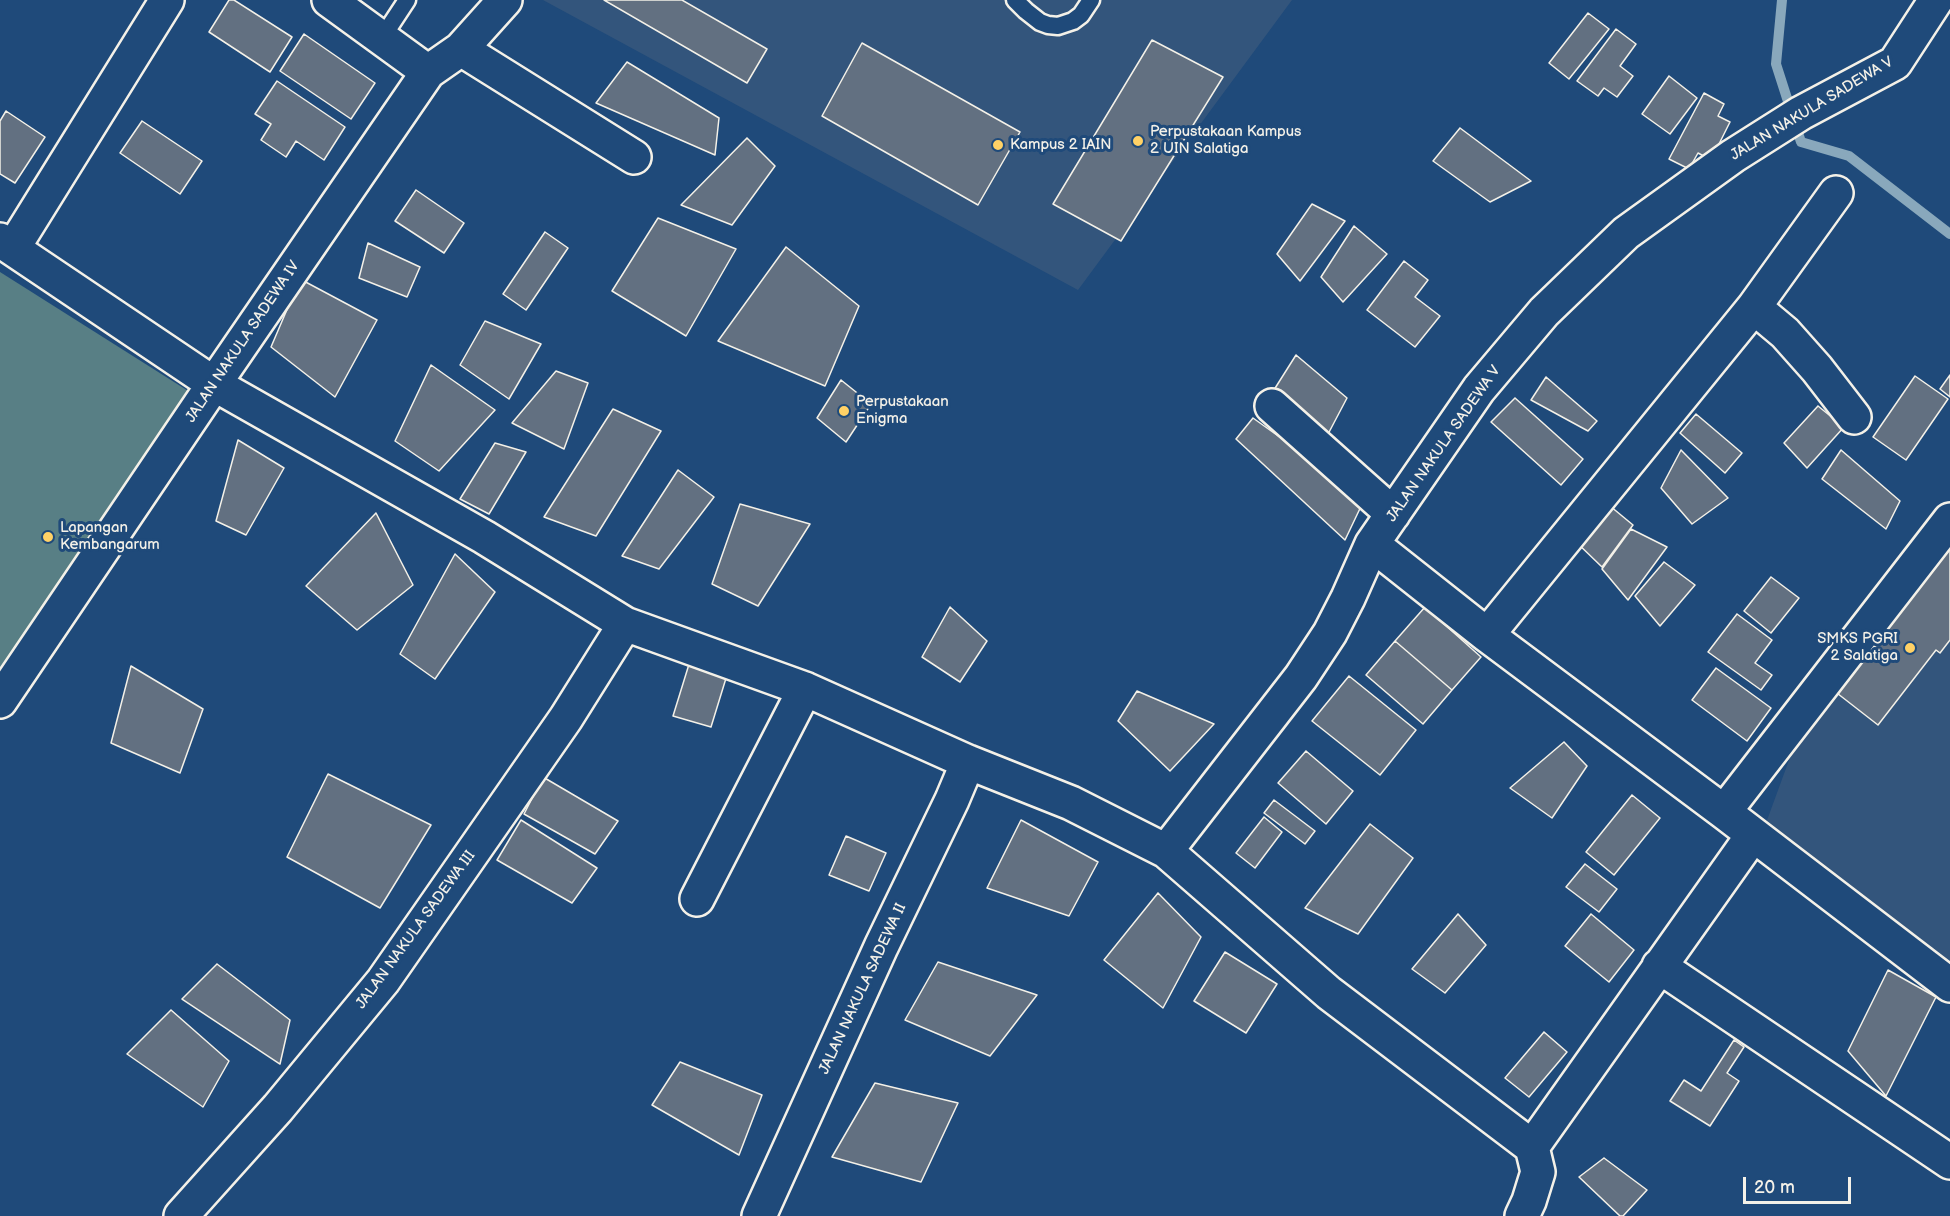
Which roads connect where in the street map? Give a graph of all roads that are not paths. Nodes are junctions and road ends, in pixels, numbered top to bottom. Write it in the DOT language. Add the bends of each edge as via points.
graph roads {
  1 [pos="167,0"];
  2 [pos="329,0"];
  3 [pos="407,0"];
  4 [pos="505,0"];
  5 [pos="1015,0"];
  6 [pos="1091,0"];
  7 [pos="1941,5"];
  8 [pos="382,38"];
  9 [pos="461,49"];
  10 [pos="428,72"];
  11 [pos="634,157"];
  12 [pos="1836,193"];
  13 [pos="7,244"];
  14 [pos="1754,307"];
  15 [pos="214,384"];
  16 [pos="1272,406"];
  17 [pos="1854,417"];
  18 [pos="1393,514"];
  19 [pos="1950,520"];
  20 [pos="1372,544"];
  21 [pos="625,624"];
  22 [pos="1487,635"];
  23 [pos="5,685"];
  24 [pos="805,689"];
  25 [pos="968,762"];
  26 [pos="1724,812"];
  27 [pos="1753,836"];
  28 [pos="1166,851"];
  29 [pos="697,899"];
  30 [pos="1659,966"];
  31 [pos="1950,985"];
  32 [pos="1532,1147"];
  33 [pos="1950,1162"];
  34 [pos="181,1216"];
  35 [pos="759,1216"];
  36 [pos="1522,1216"];
  1 -- 13 [label="street"];
  2 -- 8 [label="street"];
  3 -- 8 [label="lane"];
  4 -- 9 [label="street, JALAN NAKULA SADEWA IV"];
  5 -- 6 [label="lane" via="1040,22 1058,26 1081,15"];
  7 -- 18 [label="street, JALAN NAKULA SADEWA V" via="1895,63 1733,156 1626,233 1545,312 1479,389"];
  8 -- 10 [label="street"];
  9 -- 10 [label="street, JALAN NAKULA SADEWA IV"];
  9 -- 11 [label="street"];
  10 -- 15 [label="street, JALAN NAKULA SADEWA IV"];
  12 -- 14 [label="street"];
  13 -- 15 [label="street"];
  14 -- 17 [label="street" via="1785,333"];
  14 -- 22 [label="street"];
  15 -- 21 [label="street" via="484,537"];
  15 -- 23 [label="street, JALAN NAKULA SADEWA IV"];
  16 -- 18 [label="street"];
  18 -- 20 [label="street, JALAN NAKULA SADEWA V"];
  19 -- 26 [label="street"];
  20 -- 22 [label="street"];
  20 -- 28 [label="street, JALAN NAKULA SADEWA V" via="1330,633 1301,677"];
  21 -- 24 [label="street"];
  21 -- 34 [label="street, JALAN NAKULA SADEWA III" via="566,718 383,981 278,1108"];
  22 -- 26 [label="street"];
  24 -- 25 [label="street"];
  24 -- 29 [label="street"];
  25 -- 28 [label="street" via="1071,803"];
  25 -- 35 [label="street, JALAN NAKULA SADEWA II"];
  26 -- 27 [label="street"];
  27 -- 30 [label="street"];
  27 -- 31 [label="street"];
  28 -- 32 [label="street" via="1329,993"];
  30 -- 32 [label="street"];
  30 -- 33 [label="street"];
  32 -- 36 [label="street" via="1538,1172"];
}
